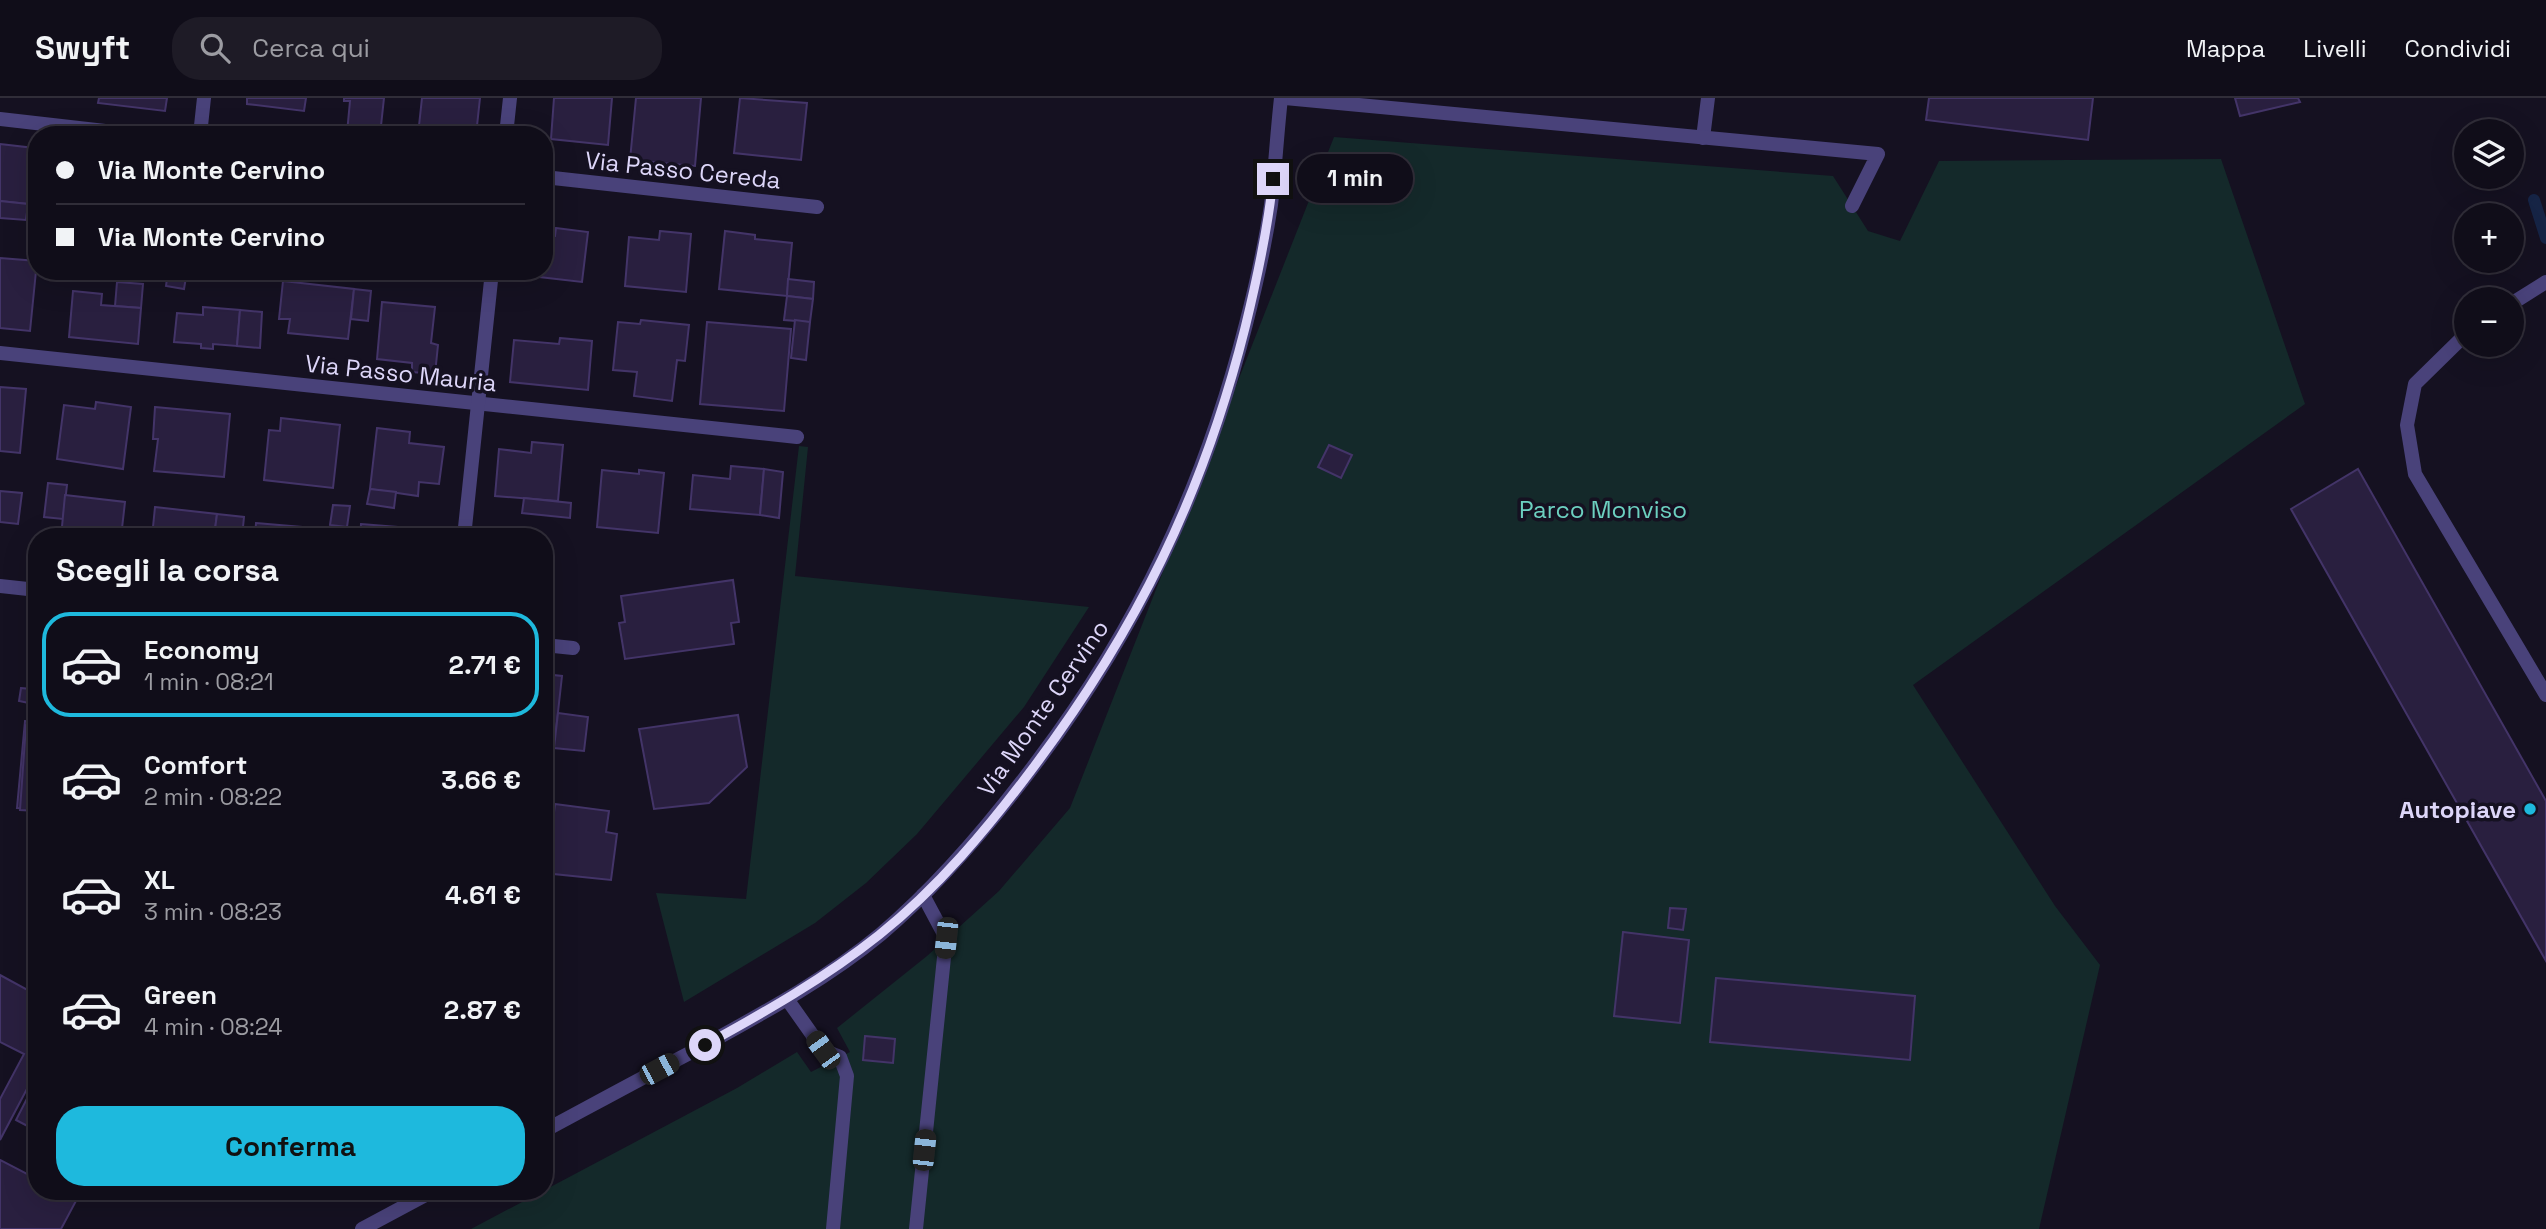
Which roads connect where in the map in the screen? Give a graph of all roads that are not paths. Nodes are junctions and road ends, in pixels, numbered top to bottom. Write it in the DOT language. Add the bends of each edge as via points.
graph roads {
  1 [pos="204,98"];
  2 [pos="510,98"];
  3 [pos="1283,98"];
  4 [pos="1707,98"];
  5 [pos="0,119"];
  6 [pos="61,126"];
  7 [pos="201,126"];
  8 [pos="507,126"];
  9 [pos="1703,138"];
  10 [pos="553,178"];
  11 [pos="1852,206"];
  12 [pos="817,207"];
  13 [pos="491,280"];
  14 [pos="2541,285"];
  15 [pos="2524,296"];
  16 [pos="2454,346"];
  17 [pos="0,353"];
  18 [pos="478,404"];
  19 [pos="797,437"];
  20 [pos="465,528"];
  21 [pos="0,586"];
  22 [pos="28,589"];
  23 [pos="553,646"];
  24 [pos="573,648"];
  25 [pos="2546,695"];
  26 [pos="923,895"];
  27 [pos="787,999"];
  28 [pos="553,1126"];
  29 [pos="416,1200"];
  30 [pos="362,1229"];
  31 [pos="833,1229"];
  32 [pos="916,1229"];
  1 -- 7 [label="street"];
  2 -- 8 [label="street"];
  3 -- 9 [label="street"];
  3 -- 26 [label="street, Via Monte Cervino" via="1257,282 1214,433 1187,506 1122,638 1064,726 1008,802"];
  4 -- 9 [label="street"];
  5 -- 6 [label="street"];
  9 -- 11 [label="street" via="1878,154"];
  10 -- 12 [label="street, Via Passo Cereda"];
  13 -- 18 [label="street"];
  14 -- 15 [label="street"];
  16 -- 25 [label="street" via="2415,384 2407,425 2415,474"];
  17 -- 18 [label="street, Via Passo Mauria"];
  18 -- 19 [label="street, Via Passo Mauria"];
  18 -- 20 [label="street"];
  21 -- 22 [label="street"];
  23 -- 24 [label="street"];
  26 -- 27 [label="street, Via Monte Cervino" via="880,935"];
  26 -- 32 [label="street" via="946,938"];
  27 -- 28 [label="street, Via Monte Cervino"];
  27 -- 31 [label="street" via="823,1050 841,1057 848,1076"];
  29 -- 30 [label="street"];
}
